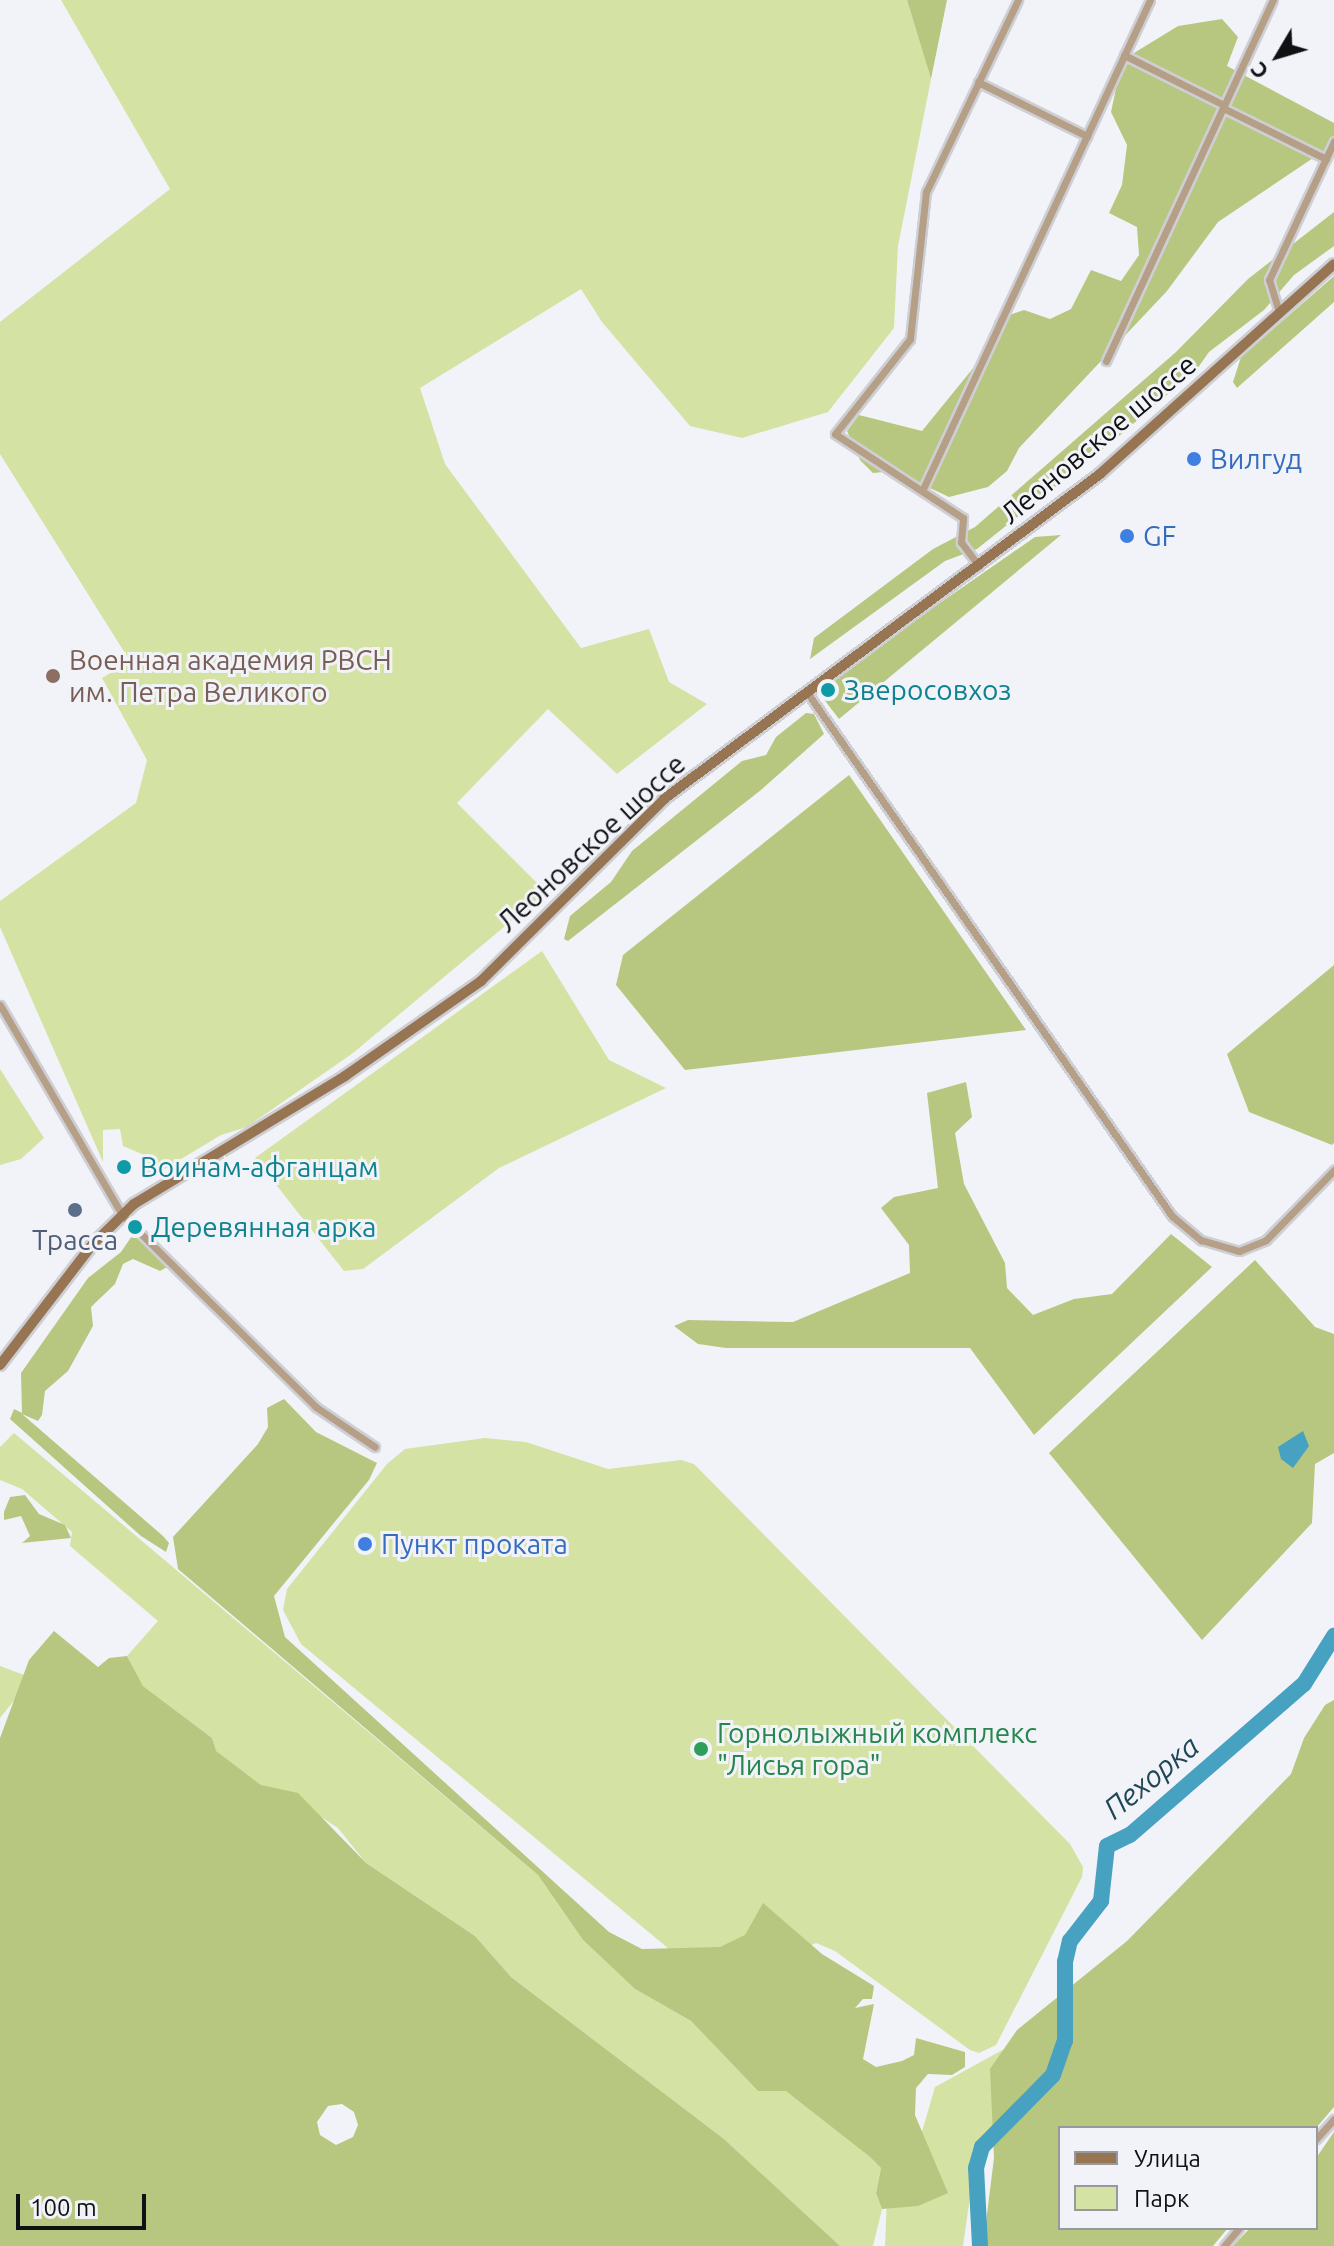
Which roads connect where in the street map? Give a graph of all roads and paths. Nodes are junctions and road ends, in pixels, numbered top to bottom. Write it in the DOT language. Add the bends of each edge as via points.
graph roads {
  1 [pos="1018,0"];
  2 [pos="1150,0"];
  3 [pos="1273,0"];
  4 [pos="1124,55"];
  5 [pos="978,82"];
  6 [pos="1224,106"];
  7 [pos="1087,136"];
  8 [pos="1334,141"];
  9 [pos="1326,159"];
  10 [pos="1334,264"];
  11 [pos="1279,312"];
  12 [pos="1106,361"];
  13 [pos="922,491"];
  14 [pos="979,566"];
  15 [pos="806,691"];
  16 [pos="0,1005"];
  17 [pos="1334,1170"];
  18 [pos="122,1215"];
  19 [pos="0,1365"];
  20 [pos="375,1447"];
  21 [pos="1334,2119"];
  22 [pos="1318,2137"];
  23 [pos="1237,2230"];
  24 [pos="1224,2246"];
  1 -- 5 [label="street"];
  2 -- 4 [label="street"];
  3 -- 6 [label="street"];
  4 -- 6 [label="street"];
  4 -- 7 [label="street"];
  5 -- 7 [label="street"];
  5 -- 13 [label="street" via="926,192 910,339 835,434"];
  6 -- 9 [label="street"];
  6 -- 12 [label="street"];
  7 -- 13 [label="street"];
  8 -- 9 [label="street"];
  9 -- 11 [label="street" via="1269,280"];
  10 -- 11 [label="main road, Леоновское шоссе"];
  11 -- 14 [label="main road, Леоновское шоссе" via="1140,442"];
  13 -- 14 [label="street" via="963,518 961,542"];
  14 -- 15 [label="main road, Леоновское шоссе"];
  15 -- 17 [label="street" via="1172,1216 1201,1240 1239,1251 1266,1240"];
  15 -- 18 [label="main road, Леоновское шоссе" via="664,799 470,989 345,1076"];
  16 -- 18 [label="street"];
  18 -- 19 [label="main road, Леоновское шоссе" via="93,1244"];
  18 -- 20 [label="street" via="316,1407"];
  21 -- 22 [label="street"];
  23 -- 24 [label="street"];
}
